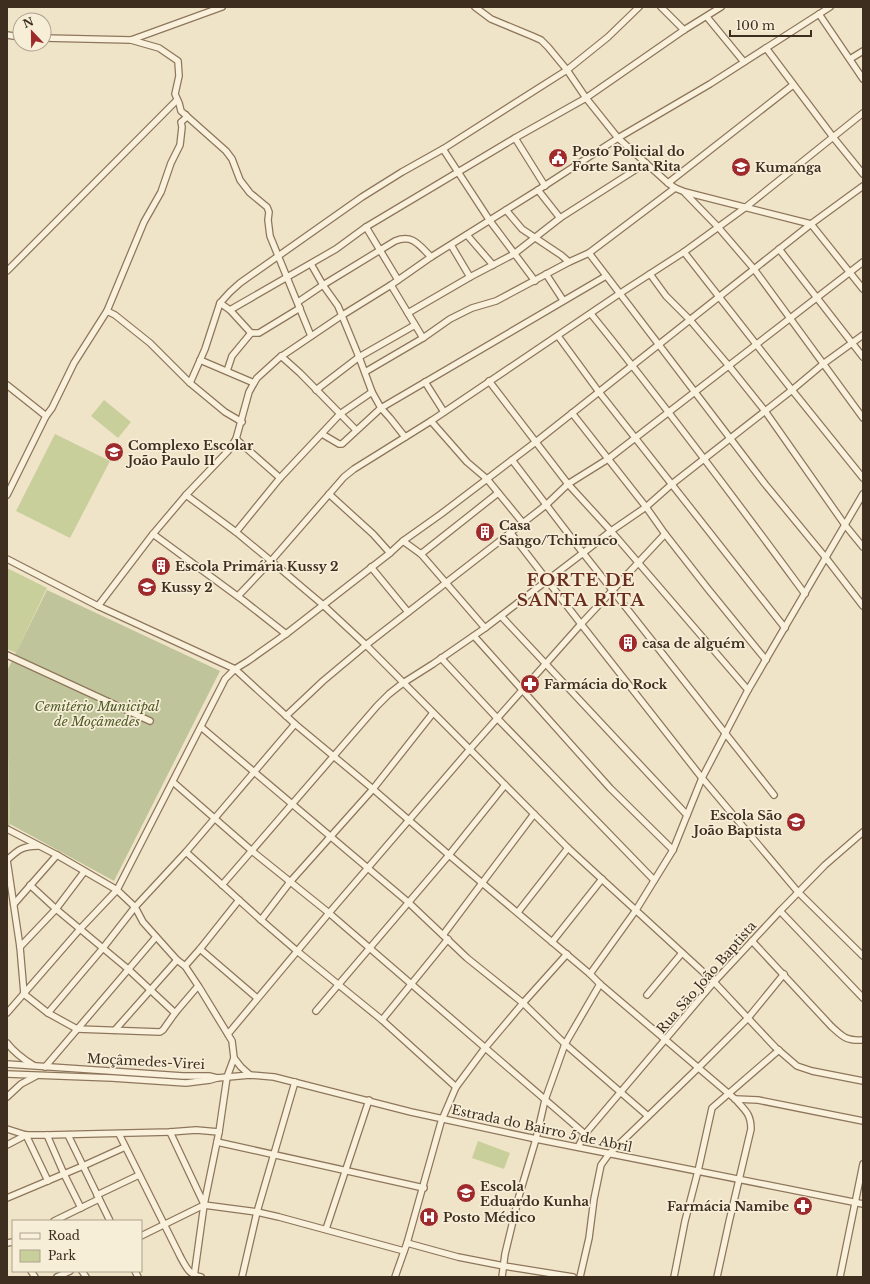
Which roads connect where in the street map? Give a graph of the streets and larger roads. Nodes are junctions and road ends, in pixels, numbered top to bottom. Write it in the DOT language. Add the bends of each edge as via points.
graph roads {
  1 [pos="222,7"];
  2 [pos="475,7"];
  3 [pos="639,7"];
  4 [pos="661,7"];
  5 [pos="721,7"];
  6 [pos="830,7"];
  7 [pos="819,14"];
  8 [pos="707,17"];
  9 [pos="684,30"];
  10 [pos="52,38"];
  11 [pos="131,40"];
  12 [pos="766,48"];
  13 [pos="863,51"];
  14 [pos="850,59"];
  15 [pos="744,62"];
  16 [pos="567,70"];
  17 [pos="863,79"];
  18 [pos="793,85"];
  19 [pos="586,98"];
  20 [pos="177,100"];
  21 [pos="863,113"];
  22 [pos="186,115"];
  23 [pos="833,137"];
  24 [pos="515,138"];
  25 [pos="618,138"];
  26 [pos="443,149"];
  27 [pos="646,163"];
  28 [pos="458,172"];
  29 [pos="863,174"];
  30 [pos="668,183"];
  31 [pos="544,186"];
  32 [pos="863,186"];
  33 [pos="675,188"];
  34 [pos="538,190"];
  35 [pos="685,192"];
  36 [pos="746,207"];
  37 [pos="506,210"];
  38 [pos="560,218"];
  39 [pos="490,221"];
  40 [pos="811,224"];
  41 [pos="366,227"];
  42 [pos="718,227"];
  43 [pos="467,235"];
  44 [pos="534,238"];
  45 [pos="451,245"];
  46 [pos="779,249"];
  47 [pos="381,250"];
  48 [pos="684,252"];
  49 [pos="589,253"];
  50 [pos="514,254"];
  51 [pos="278,255"];
  52 [pos="431,257"];
  53 [pos="569,262"];
  54 [pos="863,262"];
  55 [pos="311,264"];
  56 [pos="494,265"];
  57 [pos="754,269"];
  58 [pos="7,271"];
  59 [pos="850,272"];
  60 [pos="546,274"];
  61 [pos="650,274"];
  62 [pos="606,276"];
  63 [pos="470,277"];
  64 [pos="287,278"];
  65 [pos="398,280"];
  66 [pos="535,280"];
  67 [pos="323,285"];
  68 [pos="391,285"];
  69 [pos="863,289"];
  70 [pos="619,294"];
  71 [pos="719,297"];
  72 [pos="816,298"];
  73 [pos="563,300"];
  74 [pos="298,302"];
  75 [pos="220,303"];
  76 [pos="300,308"];
  77 [pos="230,310"];
  78 [pos="106,311"];
  79 [pos="408,313"];
  80 [pos="590,314"];
  81 [pos="341,316"];
  82 [pos="790,319"];
  83 [pos="690,320"];
  84 [pos="415,325"];
  85 [pos="251,333"];
  86 [pos="311,336"];
  87 [pos="558,336"];
  88 [pos="863,336"];
  89 [pos="423,338"];
  90 [pos="852,344"];
  91 [pos="658,345"];
  92 [pos="756,345"];
  93 [pos="282,356"];
  94 [pos="359,357"];
  95 [pos="863,357"];
  96 [pos="200,360"];
  97 [pos="823,364"];
  98 [pos="633,366"];
  99 [pos="729,366"];
  100 [pos="227,371"];
  101 [pos="365,372"];
  102 [pos="489,381"];
  103 [pos="425,382"];
  104 [pos="190,383"];
  105 [pos="254,383"];
  106 [pos="7,385"];
  107 [pos="316,390"];
  108 [pos="792,390"];
  109 [pos="372,392"];
  110 [pos="599,392"];
  111 [pos="695,392"];
  112 [pos="381,408"];
  113 [pos="765,411"];
  114 [pos="444,412"];
  115 [pos="669,412"];
  116 [pos="572,413"];
  117 [pos="340,414"];
  118 [pos="46,416"];
  119 [pos="863,418"];
  120 [pos="431,421"];
  121 [pos="242,422"];
  122 [pos="356,430"];
  123 [pos="322,434"];
  124 [pos="405,437"];
  125 [pos="635,438"];
  126 [pos="730,438"];
  127 [pos="236,439"];
  128 [pos="536,441"];
  129 [pos="608,459"];
  130 [pos="704,459"];
  131 [pos="512,460"];
  132 [pos="280,478"];
  133 [pos="863,478"];
  134 [pos="487,479"];
  135 [pos="568,484"];
  136 [pos="672,484"];
  137 [pos="498,493"];
  138 [pos="329,494"];
  139 [pos="863,494"];
  140 [pos="7,495"];
  141 [pos="186,495"];
  142 [pos="546,505"];
  143 [pos="646,507"];
  144 [pos="523,523"];
  145 [pos="845,524"];
  146 [pos="611,531"];
  147 [pos="236,532"];
  148 [pos="510,532"];
  149 [pos="153,534"];
  150 [pos="665,534"];
  151 [pos="403,541"];
  152 [pos="863,547"];
  153 [pos="390,553"];
  154 [pos="583,553"];
  155 [pos="421,554"];
  156 [pos="7,558"];
  157 [pos="826,558"];
  158 [pos="271,561"];
  159 [pos="638,563"];
  160 [pos="371,567"];
  161 [pos="547,581"];
  162 [pos="447,582"];
  163 [pos="613,590"];
  164 [pos="805,594"];
  165 [pos="238,596"];
  166 [pos="322,604"];
  167 [pos="98,606"];
  168 [pos="863,606"];
  169 [pos="408,612"];
  170 [pos="501,616"];
  171 [pos="581,624"];
  172 [pos="485,628"];
  173 [pos="785,628"];
  174 [pos="286,634"];
  175 [pos="474,636"];
  176 [pos="366,644"];
  177 [pos="7,655"];
  178 [pos="441,658"];
  179 [pos="766,660"];
  180 [pos="546,663"];
  181 [pos="235,668"];
  182 [pos="403,683"];
  183 [pos="522,689"];
  184 [pos="748,690"];
  185 [pos="433,713"];
  186 [pos="286,716"];
  187 [pos="497,718"];
  188 [pos="150,722"];
  189 [pos="295,724"];
  190 [pos="201,727"];
  191 [pos="725,734"];
  192 [pos="470,748"];
  193 [pos="334,757"];
  194 [pos="255,772"];
  195 [pos="702,778"];
  196 [pos="173,782"];
  197 [pos="505,785"];
  198 [pos="373,789"];
  199 [pos="774,794"];
  200 [pos="292,805"];
  201 [pos="534,814"];
  202 [pos="687,815"];
  203 [pos="215,818"];
  204 [pos="409,820"];
  205 [pos="7,829"];
  206 [pos="863,832"];
  207 [pos="330,837"];
  208 [pos="40,846"];
  209 [pos="568,848"];
  210 [pos="673,850"];
  211 [pos="252,851"];
  212 [pos="186,852"];
  213 [pos="57,855"];
  214 [pos="449,855"];
  215 [pos="7,860"];
  216 [pos="368,868"];
  217 [pos="84,872"];
  218 [pos="602,879"];
  219 [pos="654,880"];
  220 [pos="290,882"];
  221 [pos="482,882"];
  222 [pos="30,885"];
  223 [pos="222,885"];
  224 [pos="117,890"];
  225 [pos="798,892"];
  226 [pos="239,900"];
  227 [pos="408,902"];
  228 [pos="14,904"];
  229 [pos="135,907"];
  230 [pos="56,909"];
  231 [pos="636,910"];
  232 [pos="780,911"];
  233 [pos="518,912"];
  234 [pos="329,913"];
  235 [pos="260,920"];
  236 [pos="80,929"];
  237 [pos="443,935"];
  238 [pos="156,937"];
  239 [pos="448,940"];
  240 [pos="752,941"];
  241 [pos="552,942"];
  242 [pos="20,947"];
  243 [pos="103,948"];
  244 [pos="369,948"];
  245 [pos="200,949"];
  246 [pos="297,952"];
  247 [pos="682,952"];
  248 [pos="567,954"];
  249 [pos="863,956"];
  250 [pos="177,960"];
  251 [pos="185,966"];
  252 [pos="128,969"];
  253 [pos="590,974"];
  254 [pos="784,974"];
  255 [pos="714,982"];
  256 [pos="339,984"];
  257 [pos="600,984"];
  258 [pos="411,985"];
  259 [pos="198,986"];
  260 [pos="150,990"];
  261 [pos="24,994"];
  262 [pos="648,995"];
  263 [pos="257,998"];
  264 [pos="863,998"];
  265 [pos="523,1003"];
  266 [pos="316,1011"];
  267 [pos="7,1012"];
  268 [pos="48,1013"];
  269 [pos="175,1013"];
  270 [pos="748,1018"];
  271 [pos="382,1020"];
  272 [pos="76,1029"];
  273 [pos="115,1030"];
  274 [pos="228,1034"];
  275 [pos="666,1040"];
  276 [pos="863,1040"];
  277 [pos="7,1042"];
  278 [pos="566,1044"];
  279 [pos="485,1048"];
  280 [pos="779,1050"];
  281 [pos="234,1058"];
  282 [pos="7,1064"];
  283 [pos="35,1066"];
  284 [pos="45,1067"];
  285 [pos="698,1068"];
  286 [pos="7,1074"];
  287 [pos="250,1074"];
  288 [pos="37,1075"];
  289 [pos="227,1077"];
  290 [pos="217,1078"];
  291 [pos="863,1081"];
  292 [pos="295,1082"];
  293 [pos="456,1087"];
  294 [pos="622,1092"];
  295 [pos="728,1094"];
  296 [pos="7,1097"];
  297 [pos="735,1099"];
  298 [pos="369,1100"];
  299 [pos="545,1100"];
  300 [pos="752,1100"];
  301 [pos="748,1112"];
  302 [pos="648,1116"];
  303 [pos="443,1118"];
  304 [pos="863,1121"];
  305 [pos="7,1129"];
  306 [pos="170,1132"];
  307 [pos="219,1132"];
  308 [pos="26,1134"];
  309 [pos="119,1134"];
  310 [pos="585,1134"];
  311 [pos="47,1135"];
  312 [pos="68,1135"];
  313 [pos="536,1139"];
  314 [pos="217,1142"];
  315 [pos="7,1145"];
  316 [pos="125,1147"];
  317 [pos="578,1148"];
  318 [pos="273,1154"];
  319 [pos="609,1154"];
  320 [pos="863,1164"];
  321 [pos="83,1166"];
  322 [pos="346,1171"];
  323 [pos="698,1171"];
  324 [pos="64,1174"];
  325 [pos="139,1175"];
  326 [pos="739,1179"];
  327 [pos="48,1181"];
  328 [pos="424,1188"];
  329 [pos="98,1197"];
  330 [pos="7,1198"];
  331 [pos="856,1203"];
  332 [pos="863,1204"];
  333 [pos="204,1205"];
  334 [pos="81,1208"];
  335 [pos="257,1212"];
  336 [pos="57,1220"];
  337 [pos="110,1220"];
  338 [pos="164,1225"];
  339 [pos="326,1229"];
  340 [pos="142,1236"];
  341 [pos="407,1243"];
  342 [pos="404,1251"];
  343 [pos="504,1266"];
  344 [pos="68,1272"];
  345 [pos="194,1276"];
  346 [pos="57,1277"];
  347 [pos="202,1277"];
  348 [pos="242,1277"];
  349 [pos="395,1277"];
  350 [pos="502,1277"];
  351 [pos="573,1277"];
  352 [pos="580,1277"];
  353 [pos="674,1277"];
  354 [pos="717,1277"];
  355 [pos="840,1277"];
  1 -- 11 [label="street"];
  2 -- 16 [label="street" via="491,19 541,40"];
  3 -- 16 [label="street" via="608,37"];
  4 -- 9 [label="street"];
  5 -- 8 [label="street"];
  6 -- 7 [label="street"];
  7 -- 12 [label="street"];
  7 -- 14 [label="street"];
  8 -- 9 [label="street"];
  8 -- 15 [label="street"];
  9 -- 19 [label="street"];
  10 -- 11 [label="street"];
  11 -- 20 [label="street" via="159,48 178,61 179,76 175,94"];
  12 -- 15 [label="street"];
  12 -- 18 [label="street"];
  13 -- 14 [label="street"];
  14 -- 17 [label="street"];
  15 -- 25 [label="street"];
  16 -- 19 [label="street"];
  16 -- 26 [label="street"];
  18 -- 23 [label="street"];
  18 -- 30 [label="street"];
  19 -- 24 [label="street"];
  19 -- 25 [label="street"];
  20 -- 22 [label="street" via="181,111"];
  20 -- 58 [label="street"];
  21 -- 23 [label="street"];
  22 -- 51 [label="street" via="226,151 240,180 250,193 267,207 270,236"];
  22 -- 78 [label="street" via="181,122 180,145 161,192 144,222"];
  23 -- 29 [label="street"];
  23 -- 36 [label="street"];
  24 -- 28 [label="street"];
  24 -- 31 [label="street"];
  25 -- 27 [label="street"];
  25 -- 31 [label="street"];
  26 -- 28 [label="street"];
  26 -- 51 [label="street" via="362,197"];
  27 -- 30 [label="street"];
  27 -- 38 [label="street"];
  28 -- 39 [label="street"];
  28 -- 41 [label="street"];
  30 -- 33 [label="street"];
  31 -- 34 [label="street"];
  32 -- 40 [label="street"];
  33 -- 35 [label="street"];
  33 -- 49 [label="street"];
  34 -- 37 [label="street"];
  34 -- 38 [label="street"];
  35 -- 36 [label="street"];
  35 -- 42 [label="street"];
  36 -- 40 [label="street"];
  36 -- 42 [label="street"];
  37 -- 39 [label="street"];
  37 -- 44 [label="street" via="522,229"];
  38 -- 44 [label="street"];
  39 -- 43 [label="street"];
  39 -- 50 [label="street"];
  40 -- 46 [label="street"];
  40 -- 59 [label="street"];
  41 -- 47 [label="street"];
  41 -- 55 [label="street"];
  42 -- 48 [label="street"];
  42 -- 57 [label="street"];
  43 -- 45 [label="street"];
  43 -- 56 [label="street"];
  44 -- 50 [label="street"];
  44 -- 53 [label="street"];
  45 -- 52 [label="street"];
  45 -- 63 [label="street"];
  46 -- 57 [label="street"];
  46 -- 72 [label="street"];
  47 -- 52 [label="street" via="395,241 407,238"];
  47 -- 65 [label="street"];
  47 -- 67 [label="street"];
  48 -- 61 [label="street"];
  48 -- 71 [label="street"];
  49 -- 53 [label="street"];
  49 -- 62 [label="street"];
  50 -- 56 [label="street"];
  50 -- 66 [label="street"];
  51 -- 64 [label="street"];
  51 -- 75 [label="street" via="240,283"];
  52 -- 65 [label="street"];
  53 -- 60 [label="street"];
  54 -- 59 [label="street"];
  55 -- 64 [label="street"];
  55 -- 67 [label="street"];
  56 -- 63 [label="street"];
  57 -- 71 [label="street"];
  57 -- 82 [label="street"];
  59 -- 69 [label="street"];
  59 -- 72 [label="street"];
  60 -- 66 [label="street"];
  60 -- 73 [label="street"];
  61 -- 70 [label="street"];
  61 -- 83 [label="street" via="666,296"];
  62 -- 70 [label="street"];
  62 -- 73 [label="street"];
  63 -- 79 [label="street"];
  64 -- 74 [label="street"];
  64 -- 77 [label="street"];
  65 -- 68 [label="street"];
  66 -- 89 [label="street" via="496,301 450,319"];
  67 -- 74 [label="street"];
  67 -- 81 [label="street" via="338,306"];
  68 -- 79 [label="street"];
  68 -- 81 [label="street"];
  70 -- 80 [label="street"];
  70 -- 91 [label="street"];
  71 -- 83 [label="street"];
  71 -- 92 [label="street"];
  72 -- 82 [label="street"];
  72 -- 90 [label="street"];
  73 -- 103 [label="street"];
  74 -- 76 [label="street"];
  75 -- 77 [label="street"];
  75 -- 96 [label="street"];
  76 -- 85 [label="street" via="259,333"];
  76 -- 86 [label="street"];
  77 -- 85 [label="street"];
  78 -- 104 [label="street" via="115,315 150,343"];
  78 -- 118 [label="street" via="74,362"];
  79 -- 84 [label="street"];
  80 -- 87 [label="street"];
  80 -- 98 [label="street"];
  81 -- 86 [label="street"];
  81 -- 94 [label="street"];
  82 -- 92 [label="street"];
  82 -- 97 [label="street"];
  83 -- 91 [label="street"];
  83 -- 99 [label="street"];
  84 -- 89 [label="street"];
  84 -- 94 [label="street"];
  85 -- 100 [label="street" via="232,356"];
  86 -- 93 [label="street"];
  87 -- 102 [label="street"];
  87 -- 110 [label="street"];
  88 -- 90 [label="street"];
  89 -- 101 [label="street"];
  90 -- 95 [label="street"];
  90 -- 97 [label="street"];
  91 -- 98 [label="street"];
  91 -- 111 [label="street"];
  92 -- 99 [label="street"];
  92 -- 108 [label="street"];
  93 -- 105 [label="street"];
  93 -- 107 [label="street"];
  94 -- 101 [label="street"];
  94 -- 107 [label="street"];
  96 -- 100 [label="street"];
  96 -- 104 [label="street"];
  97 -- 108 [label="street"];
  97 -- 119 [label="street"];
  98 -- 110 [label="street"];
  98 -- 115 [label="street"];
  99 -- 111 [label="street"];
  99 -- 113 [label="street"];
  100 -- 105 [label="street"];
  101 -- 109 [label="street"];
  102 -- 114 [label="street"];
  102 -- 128 [label="street"];
  103 -- 112 [label="street"];
  103 -- 114 [label="street"];
  104 -- 121 [label="street" via="225,412"];
  105 -- 121 [label="street"];
  106 -- 118 [label="street"];
  107 -- 117 [label="street"];
  108 -- 113 [label="street"];
  108 -- 133 [label="street"];
  109 -- 112 [label="street"];
  109 -- 117 [label="street"];
  110 -- 116 [label="street"];
  110 -- 125 [label="street"];
  111 -- 115 [label="street"];
  111 -- 126 [label="street"];
  112 -- 122 [label="street"];
  112 -- 124 [label="street"];
  113 -- 126 [label="street"];
  113 -- 145 [label="street"];
  114 -- 120 [label="street"];
  115 -- 125 [label="street"];
  115 -- 130 [label="street"];
  116 -- 128 [label="street"];
  116 -- 129 [label="street"];
  117 -- 122 [label="street"];
  117 -- 123 [label="street"];
  118 -- 140 [label="street"];
  120 -- 124 [label="street"];
  120 -- 134 [label="street" via="467,462"];
  121 -- 127 [label="street"];
  122 -- 123 [label="street" via="340,445"];
  123 -- 132 [label="street"];
  124 -- 138 [label="street" via="354,468"];
  125 -- 129 [label="street"];
  125 -- 136 [label="street"];
  126 -- 130 [label="street"];
  126 -- 157 [label="street"];
  127 -- 132 [label="street"];
  127 -- 141 [label="street" via="228,451"];
  128 -- 131 [label="street"];
  128 -- 135 [label="street"];
  129 -- 135 [label="street"];
  129 -- 143 [label="street"];
  130 -- 136 [label="street"];
  130 -- 164 [label="street"];
  131 -- 134 [label="street"];
  131 -- 142 [label="street"];
  132 -- 147 [label="street"];
  134 -- 137 [label="street"];
  134 -- 151 [label="street"];
  135 -- 142 [label="street"];
  135 -- 146 [label="street"];
  136 -- 143 [label="street"];
  136 -- 173 [label="street"];
  137 -- 144 [label="street"];
  137 -- 155 [label="street"];
  138 -- 153 [label="street"];
  138 -- 158 [label="street"];
  139 -- 145 [label="street"];
  141 -- 147 [label="street"];
  141 -- 149 [label="street"];
  142 -- 144 [label="street"];
  142 -- 154 [label="street"];
  143 -- 146 [label="street"];
  143 -- 150 [label="street"];
  144 -- 148 [label="street"];
  145 -- 152 [label="street"];
  145 -- 157 [label="street"];
  146 -- 154 [label="street"];
  146 -- 159 [label="street"];
  147 -- 158 [label="street"];
  148 -- 161 [label="street"];
  148 -- 162 [label="street"];
  149 -- 165 [label="street"];
  149 -- 167 [label="street"];
  150 -- 159 [label="street"];
  150 -- 179 [label="street"];
  151 -- 153 [label="street"];
  151 -- 155 [label="street"];
  153 -- 160 [label="street"];
  154 -- 161 [label="street"];
  154 -- 163 [label="street"];
  155 -- 162 [label="street"];
  156 -- 167 [label="street"];
  157 -- 164 [label="street"];
  157 -- 168 [label="street"];
  158 -- 165 [label="street"];
  158 -- 166 [label="street"];
  159 -- 163 [label="street"];
  159 -- 184 [label="street"];
  160 -- 166 [label="street"];
  160 -- 169 [label="street"];
  161 -- 170 [label="street"];
  161 -- 171 [label="street"];
  162 -- 169 [label="street"];
  162 -- 172 [label="street"];
  163 -- 171 [label="street"];
  163 -- 191 [label="street"];
  164 -- 173 [label="street"];
  165 -- 174 [label="street"];
  166 -- 174 [label="street"];
  166 -- 176 [label="street"];
  167 -- 181 [label="street"];
  169 -- 176 [label="street"];
  170 -- 172 [label="street"];
  170 -- 180 [label="street"];
  171 -- 180 [label="street"];
  171 -- 195 [label="street"];
  172 -- 175 [label="street"];
  173 -- 179 [label="street"];
  174 -- 181 [label="street"];
  175 -- 178 [label="street"];
  175 -- 183 [label="street"];
  176 -- 182 [label="street"];
  176 -- 186 [label="street"];
  177 -- 188 [label="street"];
  178 -- 182 [label="street"];
  178 -- 187 [label="street"];
  179 -- 184 [label="street"];
  180 -- 183 [label="street"];
  180 -- 202 [label="street"];
  181 -- 186 [label="street"];
  181 -- 190 [label="street" via="222,685"];
  182 -- 185 [label="street"];
  182 -- 193 [label="street" via="377,706"];
  183 -- 187 [label="street"];
  183 -- 210 [label="street" via="610,788"];
  184 -- 191 [label="street"];
  185 -- 192 [label="street"];
  185 -- 198 [label="street"];
  186 -- 189 [label="street"];
  187 -- 192 [label="street"];
  187 -- 219 [label="street"];
  189 -- 193 [label="street"];
  189 -- 194 [label="street"];
  190 -- 194 [label="street"];
  190 -- 196 [label="street"];
  191 -- 195 [label="street"];
  191 -- 199 [label="street"];
  192 -- 197 [label="street"];
  192 -- 204 [label="street"];
  193 -- 198 [label="street"];
  193 -- 200 [label="street"];
  194 -- 200 [label="street"];
  194 -- 203 [label="street"];
  195 -- 202 [label="street"];
  195 -- 225 [label="street"];
  196 -- 203 [label="street"];
  196 -- 224 [label="street"];
  197 -- 201 [label="street"];
  197 -- 214 [label="street"];
  198 -- 204 [label="street"];
  198 -- 207 [label="street"];
  200 -- 207 [label="street"];
  200 -- 211 [label="street"];
  201 -- 209 [label="street"];
  201 -- 221 [label="street"];
  202 -- 210 [label="street"];
  203 -- 211 [label="street"];
  203 -- 212 [label="street"];
  204 -- 214 [label="street"];
  204 -- 216 [label="street"];
  205 -- 208 [label="street"];
  206 -- 225 [label="street, Rua São João Baptista"];
  207 -- 216 [label="street"];
  207 -- 220 [label="street"];
  208 -- 213 [label="street"];
  208 -- 215 [label="street" via="22,848"];
  209 -- 218 [label="street"];
  209 -- 233 [label="street"];
  210 -- 219 [label="street"];
  211 -- 220 [label="street"];
  211 -- 223 [label="street"];
  212 -- 223 [label="street"];
  212 -- 229 [label="street"];
  213 -- 217 [label="street"];
  213 -- 222 [label="street"];
  214 -- 221 [label="street"];
  214 -- 227 [label="street"];
  215 -- 228 [label="street"];
  216 -- 227 [label="street"];
  216 -- 234 [label="street"];
  217 -- 224 [label="street"];
  217 -- 230 [label="street"];
  218 -- 231 [label="street"];
  218 -- 241 [label="street"];
  219 -- 231 [label="street"];
  220 -- 234 [label="street"];
  220 -- 235 [label="street"];
  221 -- 233 [label="street"];
  221 -- 237 [label="street"];
  222 -- 228 [label="street"];
  222 -- 230 [label="street"];
  223 -- 226 [label="street"];
  224 -- 229 [label="street"];
  224 -- 236 [label="street"];
  225 -- 232 [label="street, Rua São João Baptista"];
  225 -- 249 [label="street"];
  226 -- 235 [label="street"];
  226 -- 245 [label="street"];
  227 -- 237 [label="street"];
  227 -- 244 [label="street"];
  228 -- 242 [label="street"];
  229 -- 238 [label="street" via="143,922"];
  229 -- 243 [label="street"];
  230 -- 236 [label="street"];
  230 -- 242 [label="street"];
  231 -- 247 [label="street"];
  231 -- 253 [label="street"];
  232 -- 240 [label="street, Rua São João Baptista"];
  232 -- 264 [label="street"];
  233 -- 241 [label="street"];
  234 -- 244 [label="street"];
  234 -- 246 [label="street"];
  235 -- 246 [label="street"];
  236 -- 243 [label="street"];
  236 -- 261 [label="street"];
  237 -- 239 [label="street"];
  238 -- 250 [label="street"];
  238 -- 252 [label="street"];
  239 -- 258 [label="street"];
  239 -- 265 [label="street"];
  240 -- 254 [label="street"];
  240 -- 255 [label="street, Rua São João Baptista"];
  241 -- 248 [label="street"];
  242 -- 261 [label="street"];
  243 -- 252 [label="street"];
  243 -- 268 [label="street"];
  244 -- 256 [label="street"];
  244 -- 258 [label="street"];
  245 -- 251 [label="street"];
  245 -- 263 [label="street"];
  246 -- 256 [label="street"];
  246 -- 263 [label="street"];
  247 -- 255 [label="street"];
  247 -- 262 [label="street"];
  248 -- 253 [label="street"];
  248 -- 265 [label="street"];
  250 -- 251 [label="street"];
  250 -- 260 [label="street"];
  251 -- 259 [label="street"];
  252 -- 260 [label="street"];
  252 -- 272 [label="street"];
  253 -- 257 [label="street"];
  254 -- 270 [label="street"];
  254 -- 276 [label="street" via="843,1037 849,1040"];
  255 -- 270 [label="street"];
  255 -- 275 [label="street, Rua São João Baptista"];
  256 -- 266 [label="street"];
  256 -- 271 [label="street"];
  257 -- 275 [label="street"];
  257 -- 278 [label="street"];
  258 -- 271 [label="street"];
  258 -- 279 [label="street"];
  259 -- 269 [label="street"];
  259 -- 274 [label="street"];
  260 -- 269 [label="street"];
  260 -- 273 [label="street"];
  261 -- 267 [label="street"];
  261 -- 268 [label="street"];
  263 -- 274 [label="street"];
  265 -- 278 [label="street"];
  265 -- 279 [label="street"];
  268 -- 272 [label="street"];
  269 -- 273 [label="street" via="160,1032"];
  270 -- 280 [label="street"];
  270 -- 285 [label="street"];
  271 -- 293 [label="street"];
  272 -- 273 [label="street"];
  272 -- 284 [label="street"];
  274 -- 281 [label="street" via="232,1041"];
  275 -- 285 [label="street"];
  275 -- 294 [label="street, Rua São João Baptista"];
  277 -- 283 [label="street" via="11,1049"];
  278 -- 294 [label="street"];
  278 -- 299 [label="street"];
  279 -- 293 [label="street"];
  279 -- 299 [label="street"];
  280 -- 291 [label="street" via="805,1070"];
  280 -- 295 [label="street"];
  281 -- 287 [label="street"];
  281 -- 289 [label="street"];
  282 -- 283 [label="street, Moçâmedes-Virei"];
  283 -- 284 [label="street, Moçâmedes-Virei"];
  284 -- 290 [label="street, Moçâmedes-Virei"];
  285 -- 295 [label="street"];
  285 -- 302 [label="street"];
  286 -- 288 [label="street, Moçâmedes-Virei"];
  287 -- 289 [label="street, Estrada do Bairro 5 de Abril"];
  287 -- 292 [label="street, Estrada do Bairro 5 de Abril"];
  288 -- 290 [label="street, Moçâmedes-Virei" via="186,1082"];
  288 -- 296 [label="street"];
  289 -- 290 [label="street, Estrada do Bairro 5 de Abril"];
  289 -- 307 [label="street"];
  292 -- 298 [label="street, Estrada do Bairro 5 de Abril"];
  292 -- 318 [label="street"];
  293 -- 303 [label="street"];
  294 -- 302 [label="street"];
  294 -- 310 [label="street, Rua São João Baptista"];
  295 -- 297 [label="street"];
  295 -- 323 [label="street" via="712,1108"];
  297 -- 300 [label="street"];
  297 -- 301 [label="street"];
  298 -- 303 [label="street, Estrada do Bairro 5 de Abril"];
  298 -- 322 [label="street"];
  299 -- 310 [label="street"];
  299 -- 313 [label="street"];
  300 -- 301 [label="street"];
  300 -- 304 [label="street"];
  301 -- 326 [label="street" via="751,1129"];
  302 -- 319 [label="street"];
  303 -- 313 [label="street, Estrada do Bairro 5 de Abril"];
  303 -- 328 [label="street"];
  305 -- 308 [label="street"];
  306 -- 307 [label="street"];
  306 -- 309 [label="street"];
  306 -- 333 [label="street"];
  307 -- 314 [label="street"];
  308 -- 311 [label="street"];
  308 -- 315 [label="street"];
  308 -- 327 [label="street"];
  309 -- 312 [label="street"];
  309 -- 316 [label="street"];
  310 -- 317 [label="street, Rua São João Baptista"];
  311 -- 312 [label="street"];
  311 -- 324 [label="street"];
  312 -- 321 [label="street"];
  313 -- 317 [label="street, Estrada do Bairro 5 de Abril"];
  313 -- 343 [label="street" via="519,1196"];
  314 -- 318 [label="street"];
  314 -- 333 [label="street"];
  316 -- 321 [label="street"];
  316 -- 325 [label="street"];
  317 -- 319 [label="street, Estrada do Bairro 5 de Abril"];
  318 -- 322 [label="street"];
  318 -- 335 [label="street"];
  319 -- 323 [label="street, Estrada do Bairro 5 de Abril"];
  319 -- 352 [label="street" via="601,1165"];
  320 -- 331 [label="street"];
  321 -- 324 [label="street"];
  321 -- 329 [label="street"];
  322 -- 328 [label="street"];
  322 -- 339 [label="street"];
  323 -- 326 [label="street, Estrada do Bairro 5 de Abril"];
  323 -- 353 [label="street"];
  324 -- 327 [label="street"];
  324 -- 334 [label="street"];
  325 -- 329 [label="street"];
  325 -- 338 [label="street"];
  326 -- 331 [label="street, Estrada do Bairro 5 de Abril"];
  326 -- 354 [label="street"];
  327 -- 330 [label="street"];
  328 -- 341 [label="street"];
  329 -- 334 [label="street"];
  329 -- 337 [label="street"];
  331 -- 332 [label="street, Estrada do Bairro 5 de Abril"];
  331 -- 355 [label="street"];
  333 -- 335 [label="street"];
  333 -- 338 [label="street"];
  333 -- 345 [label="street"];
  334 -- 336 [label="street"];
  335 -- 339 [label="street"];
  335 -- 348 [label="street"];
  338 -- 340 [label="street"];
  338 -- 345 [label="street" via="187,1269"];
  339 -- 342 [label="street"];
  341 -- 342 [label="street"];
  341 -- 343 [label="street"];
  342 -- 349 [label="street"];
  343 -- 350 [label="street"];
  343 -- 351 [label="street"];
  344 -- 346 [label="street"];
  345 -- 347 [label="street"];
}
